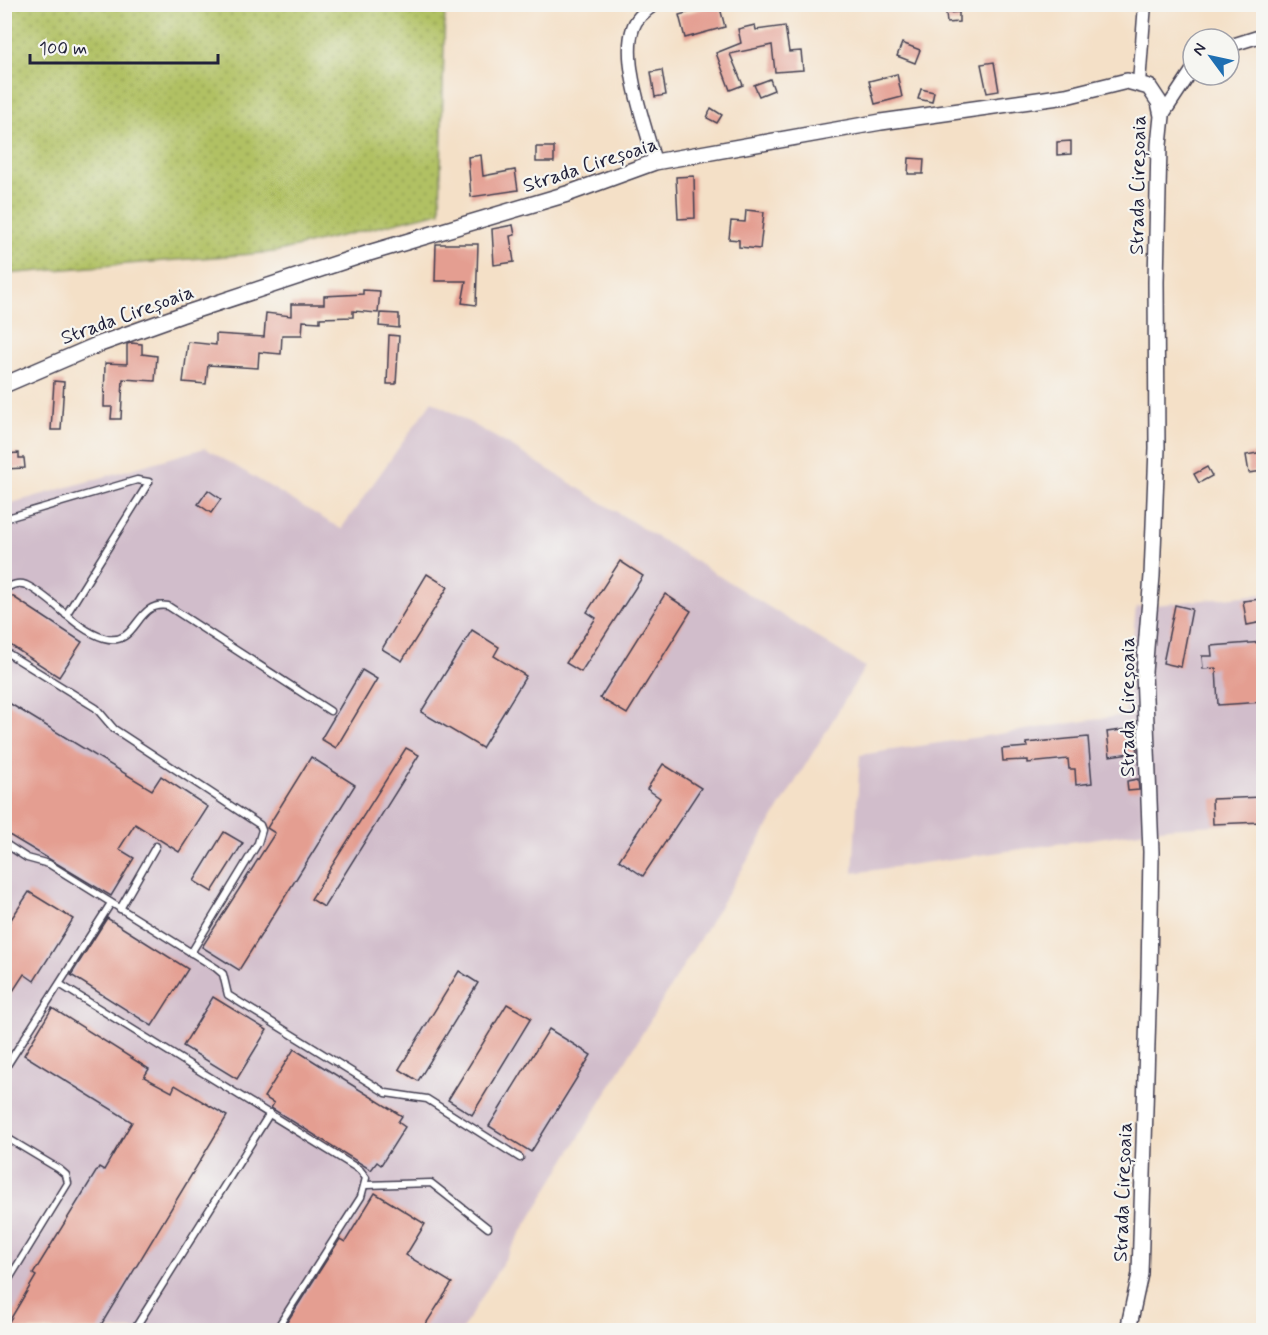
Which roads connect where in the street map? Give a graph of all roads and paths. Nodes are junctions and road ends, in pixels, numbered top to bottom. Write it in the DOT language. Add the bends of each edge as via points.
graph roads {
  1 [pos="655,4"];
  2 [pos="1145,4"];
  3 [pos="1263,35"];
  4 [pos="1241,42"];
  5 [pos="1139,83"];
  6 [pos="1181,87"];
  7 [pos="1162,116"];
  8 [pos="656,162"];
  9 [pos="4,385"];
  10 [pos="4,519"];
  11 [pos="4,589"];
  12 [pos="66,615"];
  13 [pos="4,651"];
  14 [pos="330,711"];
  15 [pos="4,843"];
  16 [pos="156,846"];
  17 [pos="111,903"];
  18 [pos="120,909"];
  19 [pos="191,953"];
  20 [pos="61,985"];
  21 [pos="4,1070"];
  22 [pos="270,1113"];
  23 [pos="4,1136"];
  24 [pos="520,1158"];
  25 [pos="366,1185"];
  26 [pos="488,1228"];
  27 [pos="4,1287"];
  28 [pos="134,1330"];
  29 [pos="276,1330"];
  30 [pos="1128,1330"];
  1 -- 8 [label="street" via="633,27 630,51"];
  2 -- 5 [label="street"];
  3 -- 4 [label="street"];
  5 -- 7 [label="street, Strada Cireșoaia" via="1149,87"];
  5 -- 8 [label="street, Strada Cireșoaia" via="1127,81 1066,96 881,122"];
  6 -- 7 [label="street"];
  7 -- 30 [label="street, Strada Cireșoaia" via="1156,271 1157,448 1144,672 1151,852 1144,1185 1140,1274"];
  8 -- 9 [label="street, Strada Cireșoaia" via="181,315"];
  10 -- 12 [label="lane" via="137,480 149,482"];
  11 -- 12 [label="lane" via="26,585"];
  12 -- 14 [label="lane" via="103,637 116,640 131,632 148,607 168,606"];
  13 -- 19 [label="lane" via="96,708 114,729 260,825 258,843"];
  15 -- 17 [label="lane" via="27,858 49,864"];
  16 -- 18 [label="lane"];
  17 -- 18 [label="lane"];
  17 -- 20 [label="lane"];
  18 -- 19 [label="lane"];
  19 -- 24 [label="lane" via="223,974 228,995 277,1026 386,1093 427,1099"];
  20 -- 21 [label="lane"];
  20 -- 22 [label="lane"];
  22 -- 25 [label="lane" via="360,1170"];
  22 -- 28 [label="lane"];
  23 -- 27 [label="lane" via="59,1169 68,1184"];
  25 -- 26 [label="lane" via="430,1183"];
  25 -- 29 [label="lane"];
}
